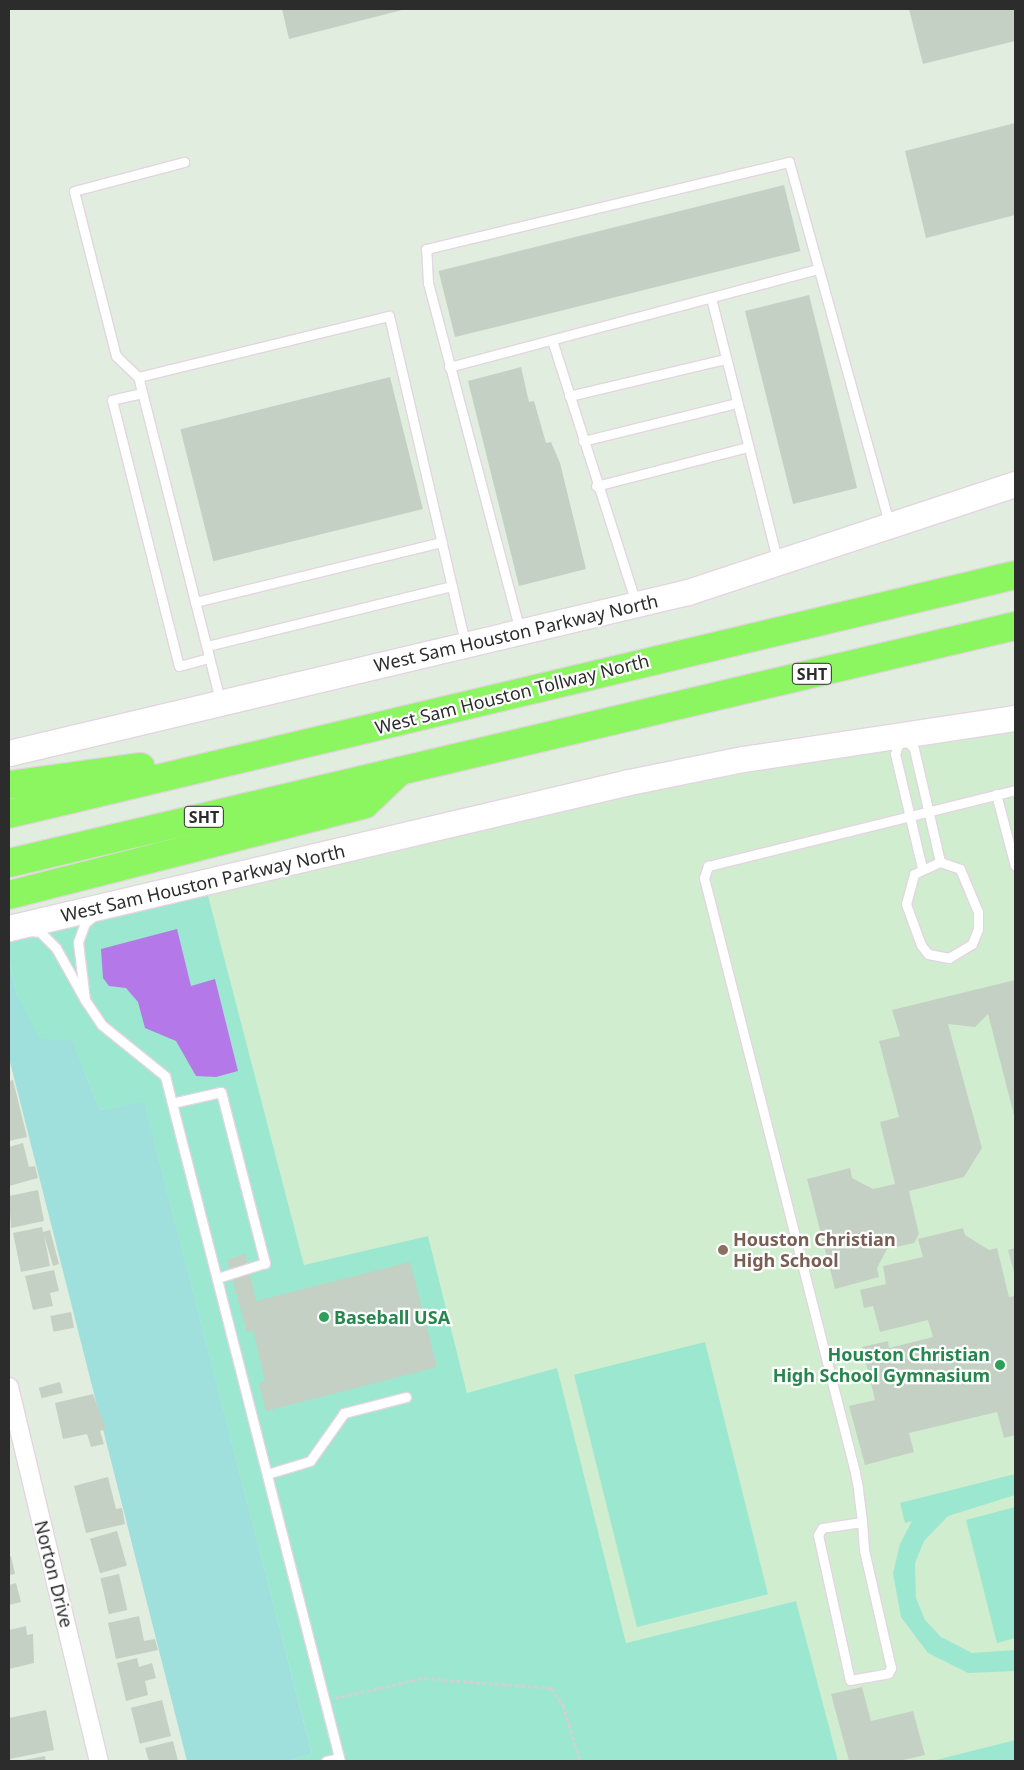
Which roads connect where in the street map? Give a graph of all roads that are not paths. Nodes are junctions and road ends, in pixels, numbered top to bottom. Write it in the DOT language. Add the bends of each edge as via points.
graph roads {
  1 [pos="184,162"];
  2 [pos="818,269"];
  3 [pos="711,298"];
  4 [pos="552,340"];
  5 [pos="726,359"];
  6 [pos="450,367"];
  7 [pos="138,377"];
  8 [pos="142,393"];
  9 [pos="569,396"];
  10 [pos="737,403"];
  11 [pos="582,441"];
  12 [pos="748,448"];
  13 [pos="1015,484"];
  14 [pos="596,486"];
  15 [pos="890,525"];
  16 [pos="442,542"];
  17 [pos="778,562"];
  18 [pos="1015,575"];
  19 [pos="452,586"];
  20 [pos="195,602"];
  21 [pos="637,604"];
  22 [pos="1015,626"];
  23 [pos="520,632"];
  24 [pos="466,645"];
  25 [pos="206,646"];
  26 [pos="210,658"];
  27 [pos="221,703"];
  28 [pos="1015,718"];
  29 [pos="902,734"];
  30 [pos="306,744"];
  31 [pos="9,753"];
  32 [pos="400,771"];
  33 [pos="9,785"];
  34 [pos="1015,790"];
  35 [pos="996,794"];
  36 [pos="928,811"];
  37 [pos="9,814"];
  38 [pos="910,816"];
  39 [pos="940,862"];
  40 [pos="9,863"];
  41 [pos="1015,866"];
  42 [pos="922,868"];
  43 [pos="9,895"];
  44 [pos="103,907"];
  45 [pos="11,928"];
  46 [pos="85,1000"];
  47 [pos="172,1103"];
  48 [pos="217,1278"];
  49 [pos="9,1387"];
  50 [pos="406,1397"];
  51 [pos="267,1474"];
  52 [pos="862,1522"];
  53 [pos="340,1760"];
  54 [pos="99,1761"];
  55 [pos="326,1761"];
  1 -- 7 [label="lane" via="74,192 116,356"];
  2 -- 3 [label="lane"];
  2 -- 6 [label="lane" via="789,162 426,249 428,283"];
  2 -- 15 [label="lane"];
  3 -- 4 [label="lane"];
  3 -- 5 [label="lane"];
  4 -- 6 [label="lane"];
  4 -- 9 [label="lane"];
  5 -- 9 [label="lane"];
  5 -- 10 [label="lane"];
  6 -- 23 [label="lane"];
  7 -- 8 [label="lane"];
  7 -- 16 [label="lane" via="389,316"];
  8 -- 20 [label="lane"];
  8 -- 26 [label="lane" via="112,400 179,666"];
  9 -- 11 [label="lane"];
  10 -- 11 [label="lane"];
  10 -- 12 [label="lane"];
  11 -- 14 [label="lane"];
  12 -- 14 [label="lane"];
  12 -- 17 [label="lane"];
  13 -- 15 [label="main road, West Sam Houston Parkway North"];
  14 -- 21 [label="lane"];
  15 -- 17 [label="main road, West Sam Houston Parkway North"];
  16 -- 19 [label="lane"];
  16 -- 20 [label="lane"];
  17 -- 21 [label="main road, West Sam Houston Parkway North"];
  18 -- 30 [label="highway, West Sam Houston Tollway North"];
  19 -- 24 [label="lane"];
  19 -- 25 [label="lane"];
  20 -- 25 [label="lane"];
  21 -- 23 [label="main road, West Sam Houston Parkway North"];
  22 -- 32 [label="highway, SHT"];
  23 -- 24 [label="main road, West Sam Houston Parkway North"];
  24 -- 27 [label="main road, West Sam Houston Parkway North"];
  25 -- 26 [label="lane"];
  26 -- 27 [label="lane"];
  27 -- 31 [label="main road, West Sam Houston Parkway North"];
  28 -- 29 [label="main road, West Sam Houston Parkway North"];
  29 -- 36 [label="lane" via="914,748"];
  29 -- 38 [label="lane" via="895,754"];
  29 -- 44 [label="main road, West Sam Houston Parkway North" via="629,782"];
  30 -- 33 [label="highway"];
  30 -- 37 [label="highway, West Sam Houston Tollway North"];
  32 -- 40 [label="highway, SHT"];
  32 -- 43 [label="highway" via="365,804"];
  34 -- 35 [label="lane"];
  35 -- 36 [label="lane"];
  35 -- 41 [label="lane"];
  36 -- 38 [label="lane"];
  36 -- 39 [label="lane"];
  38 -- 42 [label="lane"];
  38 -- 52 [label="lane" via="708,866 704,878 855,1472"];
  39 -- 42 [label="lane"];
  39 -- 42 [label="lane" via="960,869 978,912 978,929 972,944 949,958 928,954 911,923 907,888"];
  44 -- 45 [label="main road, West Sam Houston Parkway North"];
  44 -- 46 [label="lane" via="85,923 78,942"];
  45 -- 46 [label="lane" via="40,932 56,948"];
  46 -- 47 [label="lane" via="102,1025 165,1076"];
  47 -- 48 [label="lane"];
  47 -- 48 [label="lane" via="221,1092 224,1102 265,1263"];
  48 -- 51 [label="lane"];
  49 -- 54 [label="street, Norton Drive"];
  50 -- 51 [label="lane" via="344,1413 310,1460"];
  51 -- 53 [label="lane"];
  52 -- 52 [label="lane" via="875,1610 891,1668 888,1673 850,1680 818,1535 822,1528"];
  53 -- 55 [label="lane"];
}
